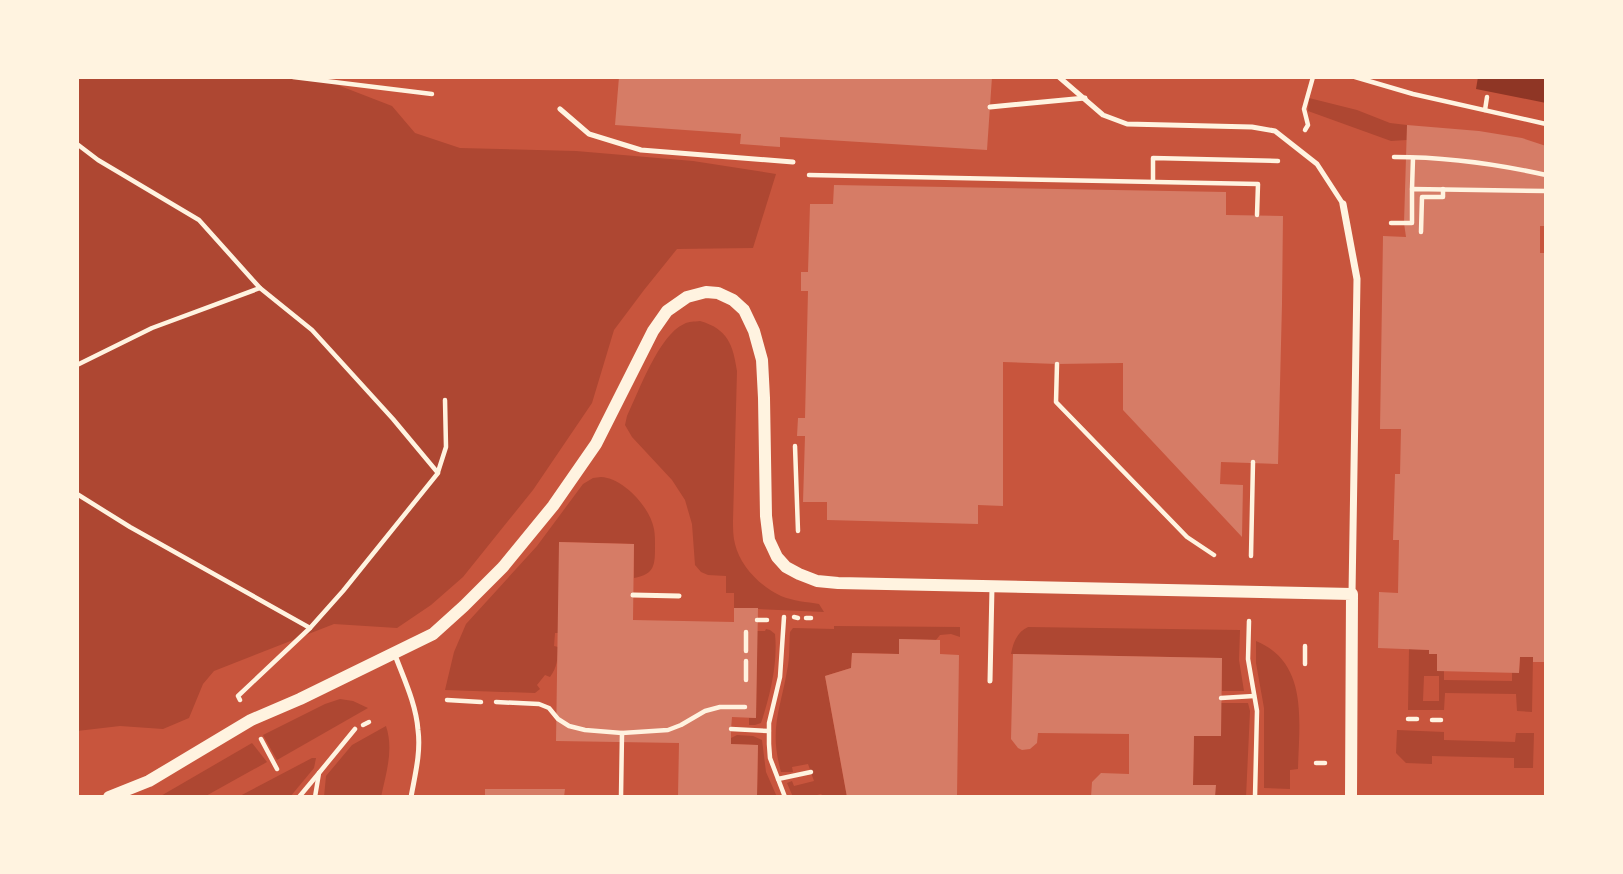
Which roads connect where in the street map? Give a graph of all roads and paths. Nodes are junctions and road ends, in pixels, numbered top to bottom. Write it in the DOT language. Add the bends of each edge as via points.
graph roads {
  1 [pos="293,77"];
  2 [pos="1059,77"];
  3 [pos="1313,77"];
  4 [pos="1355,77"];
  5 [pos="432,94"];
  6 [pos="1487,96"];
  7 [pos="1085,98"];
  8 [pos="990,107"];
  9 [pos="561,110"];
  10 [pos="1485,110"];
  11 [pos="1546,124"];
  12 [pos="1308,125"];
  13 [pos="77,144"];
  14 [pos="1394,157"];
  15 [pos="1413,158"];
  16 [pos="1250,160"];
  17 [pos="793,162"];
  18 [pos="1546,175"];
  19 [pos="822,176"];
  20 [pos="1153,181"];
  21 [pos="1412,189"];
  22 [pos="1443,189"];
  23 [pos="1546,191"];
  24 [pos="1343,204"];
  25 [pos="1257,215"];
  26 [pos="1391,223"];
  27 [pos="1421,232"];
  28 [pos="260,288"];
  29 [pos="77,365"];
  30 [pos="1057,365"];
  31 [pos="445,400"];
  32 [pos="795,446"];
  33 [pos="1253,463"];
  34 [pos="438,473"];
  35 [pos="77,494"];
  36 [pos="798,531"];
  37 [pos="1214,555"];
  38 [pos="1251,556"];
  39 [pos="992,586"];
  40 [pos="1352,594"];
  41 [pos="633,595"];
  42 [pos="679,596"];
  43 [pos="784,617"];
  44 [pos="757,620"];
  45 [pos="767,620"];
  46 [pos="1249,621"];
  47 [pos="310,628"];
  48 [pos="746,632"];
  49 [pos="1305,646"];
  50 [pos="746,651"];
  51 [pos="394,652"];
  52 [pos="746,661"];
  53 [pos="1305,664"];
  54 [pos="746,680"];
  55 [pos="990,681"];
  56 [pos="238,696"];
  57 [pos="1254,696"];
  58 [pos="1221,698"];
  59 [pos="447,700"];
  60 [pos="481,702"];
  61 [pos="496,702"];
  62 [pos="745,707"];
  63 [pos="1408,719"];
  64 [pos="1417,719"];
  65 [pos="1432,720"];
  66 [pos="1441,720"];
  67 [pos="355,729"];
  68 [pos="731,729"];
  69 [pos="769,731"];
  70 [pos="622,733"];
  71 [pos="260,737"];
  72 [pos="1315,764"];
  73 [pos="1325,764"];
  74 [pos="277,769"];
  75 [pos="811,772"];
  76 [pos="319,773"];
  77 [pos="778,779"];
  78 [pos="109,797"];
  79 [pos="299,797"];
  80 [pos="315,797"];
  81 [pos="411,797"];
  82 [pos="621,797"];
  83 [pos="785,797"];
  84 [pos="1255,797"];
  85 [pos="1351,797"];
  1 -- 5 [label="path"];
  2 -- 7 [label="lane"];
  3 -- 12 [label="path" via="1304,110"];
  4 -- 10 [label="path"];
  6 -- 10 [label="path"];
  7 -- 8 [label="lane"];
  7 -- 24 [label="lane" via="1104,115 1127,124 1275,131 1317,164"];
  9 -- 17 [label="lane" via="589,134 641,150"];
  10 -- 11 [label="path"];
  13 -- 28 [label="path" via="199,220"];
  14 -- 15 [label="path"];
  15 -- 18 [label="path"];
  15 -- 21 [label="path"];
  16 -- 20 [label="path" via="1153,159"];
  19 -- 20 [label="path"];
  20 -- 25 [label="path" via="1258,184"];
  21 -- 22 [label="path"];
  21 -- 26 [label="path" via="1412,223"];
  22 -- 23 [label="path"];
  22 -- 27 [label="path" via="1443,197 1422,197"];
  24 -- 40 [label="street" via="1357,279"];
  28 -- 29 [label="path" via="152,328"];
  28 -- 34 [label="path" via="312,330"];
  30 -- 37 [label="path" via="1056,402 1187,537"];
  31 -- 34 [label="path" via="446,447"];
  32 -- 36 [label="path"];
  33 -- 38 [label="path"];
  34 -- 47 [label="path"];
  35 -- 47 [label="path"];
  39 -- 40 [label="street"];
  39 -- 51 [label="street" via="838,583 799,574 777,558 766,516 762,360 744,310 733,300 706,292 687,297 667,311 596,444 503,567 433,634"];
  39 -- 55 [label="lane"];
  40 -- 85 [label="street"];
  41 -- 42 [label="lane"];
  43 -- 69 [label="path" via="780,677"];
  44 -- 45 [label="path"];
  46 -- 57 [label="path" via="1248,659"];
  47 -- 56 [label="path"];
  48 -- 50 [label="path"];
  49 -- 53 [label="path"];
  51 -- 78 [label="street" via="251,720 149,781"];
  51 -- 81 [label="lane" via="419,730"];
  52 -- 54 [label="path"];
  57 -- 58 [label="path"];
  57 -- 84 [label="path"];
  59 -- 60 [label="path"];
  61 -- 70 [label="path" via="539,704 569,726"];
  62 -- 70 [label="path" via="705,711 668,730"];
  63 -- 64 [label="path"];
  65 -- 66 [label="path"];
  67 -- 76 [label="path"];
  68 -- 69 [label="path"];
  69 -- 77 [label="path" via="770,758"];
  70 -- 82 [label="path"];
  71 -- 74 [label="path"];
  72 -- 73 [label="path"];
  75 -- 77 [label="path"];
  76 -- 79 [label="path"];
  76 -- 80 [label="path"];
  77 -- 83 [label="path"];
}
